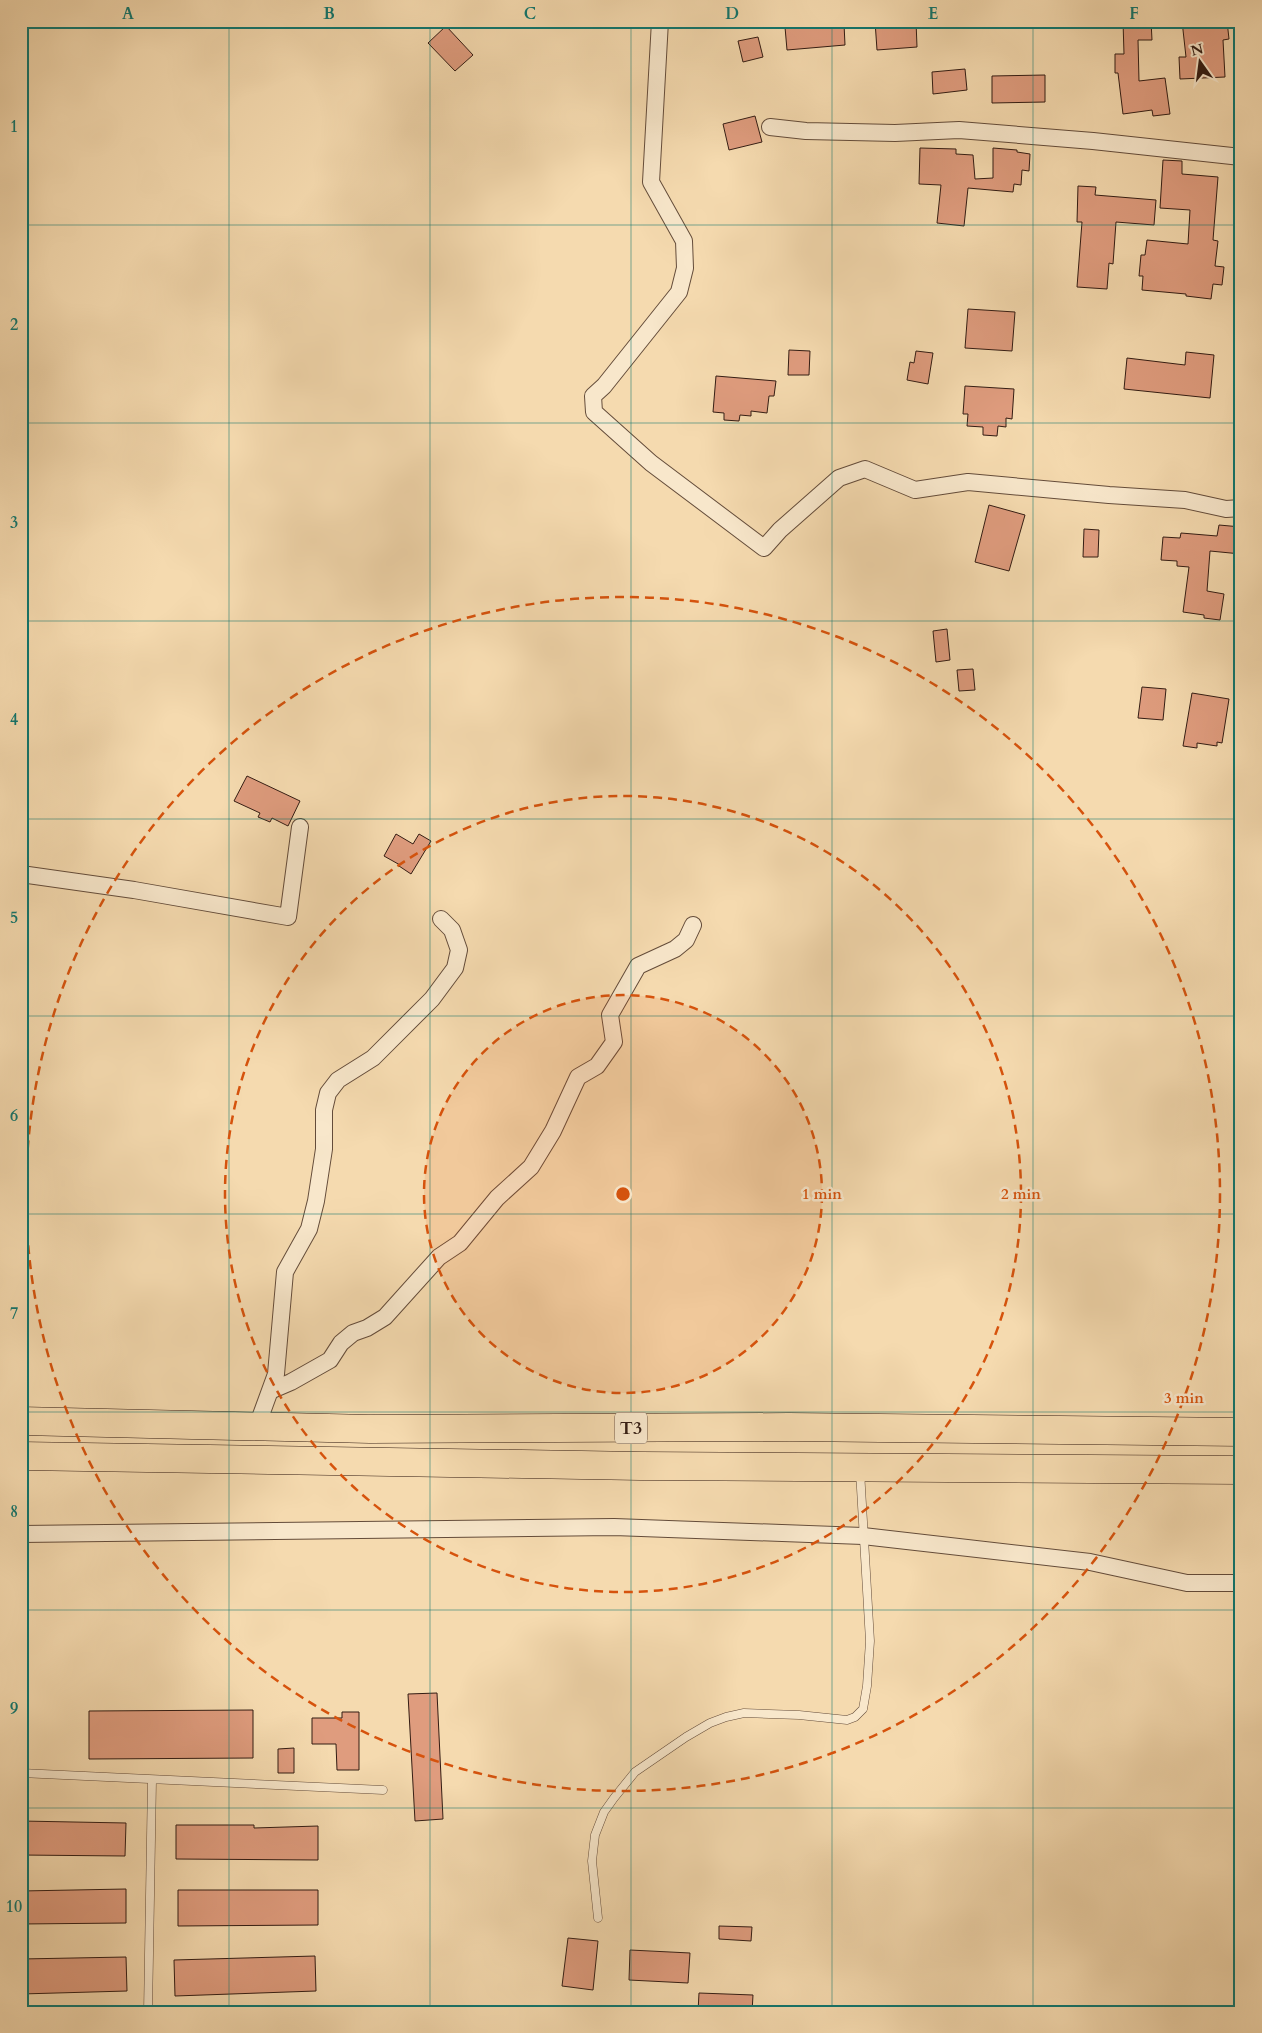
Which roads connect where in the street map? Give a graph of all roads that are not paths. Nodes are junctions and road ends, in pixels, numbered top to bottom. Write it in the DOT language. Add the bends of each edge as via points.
graph roads {
  1 [pos="660,21"];
  2 [pos="770,126"];
  3 [pos="1241,157"];
  4 [pos="1241,508"];
  5 [pos="300,827"];
  6 [pos="21,874"];
  7 [pos="441,919"];
  8 [pos="693,925"];
  9 [pos="270,1391"];
  10 [pos="21,1421"];
  11 [pos="257,1426"];
  12 [pos="1241,1432"];
  13 [pos="21,1456"];
  14 [pos="859,1467"];
  15 [pos="1241,1470"];
  16 [pos="21,1534"];
  17 [pos="863,1536"];
  18 [pos="1241,1583"];
  19 [pos="21,1773"];
  20 [pos="152,1780"];
  21 [pos="383,1790"];
  22 [pos="598,1918"];
  23 [pos="148,2012"];
  1 -- 4 [label="street" via="651,182 684,241 685,268 679,292 593,396 594,412 651,463 764,548 839,478 865,469 915,490 968,482 1185,500"];
  2 -- 3 [label="street" via="806,131 894,133 959,130 1093,140"];
  5 -- 6 [label="street" via="288,917"];
  7 -- 9 [label="street" via="452,930 459,950 455,968 432,999 379,1052 338,1080 328,1093 316,1200 309,1229 285,1272 276,1374"];
  8 -- 9 [label="street" via="686,940 675,949 638,966 610,1015 614,1042 597,1066 578,1077 553,1131 531,1167 497,1198 460,1243 440,1257 385,1317 353,1332 330,1360"];
  9 -- 11 [label="street"];
  10 -- 11 [label="highway, T3"];
  11 -- 12 [label="highway, T3"];
  13 -- 14 [label="highway, T3"];
  14 -- 15 [label="highway, T3"];
  14 -- 17 [label="lane"];
  16 -- 17 [label="street" via="614,1527"];
  17 -- 18 [label="street" via="1090,1562 1187,1583"];
  17 -- 22 [label="lane" via="870,1641 863,1709 847,1720 744,1713 726,1717 710,1723 636,1772 604,1812 595,1835 592,1861"];
  19 -- 20 [label="lane"];
  20 -- 21 [label="lane"];
  20 -- 23 [label="lane"];
}
